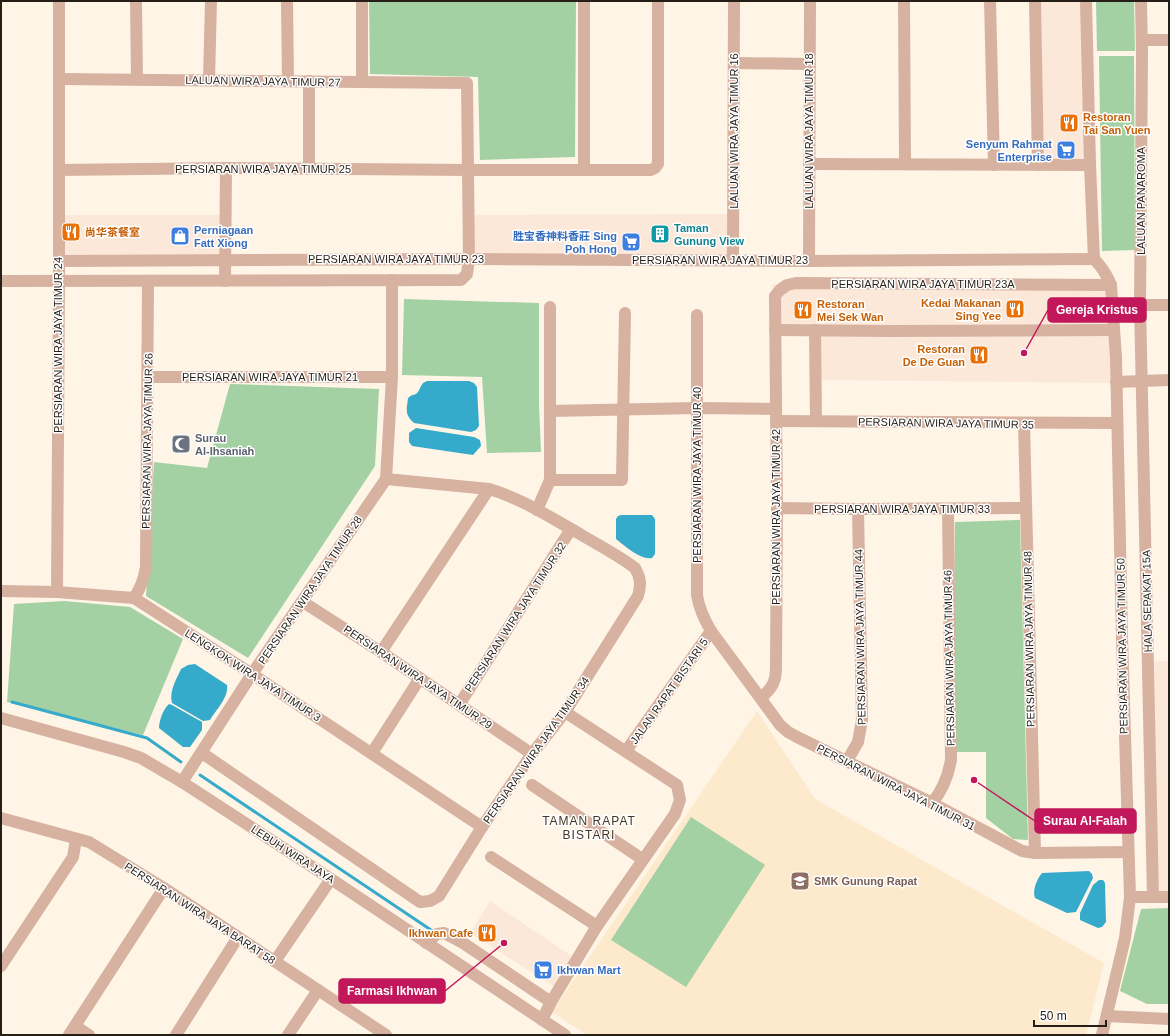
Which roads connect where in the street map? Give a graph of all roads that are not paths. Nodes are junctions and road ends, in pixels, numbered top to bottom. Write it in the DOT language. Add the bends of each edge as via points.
graph roads {
  1 [pos="59,1"];
  2 [pos="136,1"];
  3 [pos="211,1"];
  4 [pos="287,1"];
  5 [pos="362,1"];
  6 [pos="584,1"];
  7 [pos="658,1"];
  8 [pos="734,1"];
  9 [pos="810,1"];
  10 [pos="904,1"];
  11 [pos="990,1"];
  12 [pos="1035,1"];
  13 [pos="1086,1"];
  14 [pos="1141,1"];
  15 [pos="1142,40"];
  16 [pos="1169,40"];
  17 [pos="734,63"];
  18 [pos="810,64"];
  19 [pos="59,79"];
  20 [pos="137,80"];
  21 [pos="210,80"];
  22 [pos="288,81"];
  23 [pos="309,81"];
  24 [pos="362,82"];
  25 [pos="809,164"];
  26 [pos="905,164"];
  27 [pos="994,164"];
  28 [pos="1038,165"];
  29 [pos="1090,165"];
  30 [pos="226,168"];
  31 [pos="309,169"];
  32 [pos="584,169"];
  33 [pos="59,170"];
  34 [pos="468,170"];
  35 [pos="469,259"];
  36 [pos="1094,259"];
  37 [pos="225,260"];
  38 [pos="733,260"];
  39 [pos="59,261"];
  40 [pos="809,261"];
  41 [pos="392,280"];
  42 [pos="1,281"];
  43 [pos="59,281"];
  44 [pos="225,281"];
  45 [pos="148,282"];
  46 [pos="1110,285"];
  47 [pos="1140,305"];
  48 [pos="1169,305"];
  49 [pos="550,307"];
  50 [pos="625,313"];
  51 [pos="697,315"];
  52 [pos="775,330"];
  53 [pos="815,330"];
  54 [pos="1114,330"];
  55 [pos="148,377"];
  56 [pos="392,377"];
  57 [pos="1142,380"];
  58 [pos="1169,380"];
  59 [pos="1116,382"];
  60 [pos="697,408"];
  61 [pos="623,410"];
  62 [pos="550,412"];
  63 [pos="776,415"];
  64 [pos="816,421"];
  65 [pos="1117,423"];
  66 [pos="1024,424"];
  67 [pos="386,479"];
  68 [pos="550,480"];
  69 [pos="489,490"];
  70 [pos="777,508"];
  71 [pos="1026,508"];
  72 [pos="858,509"];
  73 [pos="948,509"];
  74 [pos="537,510"];
  75 [pos="571,529"];
  76 [pos="1,591"];
  77 [pos="57,592"];
  78 [pos="134,598"];
  79 [pos="303,602"];
  80 [pos="711,631"];
  81 [pos="381,652"];
  82 [pos="252,674"];
  83 [pos="420,678"];
  84 [pos="761,698"];
  85 [pos="459,705"];
  86 [pos="565,712"];
  87 [pos="1,718"];
  88 [pos="626,751"];
  89 [pos="202,753"];
  90 [pos="372,753"];
  91 [pos="532,754"];
  92 [pos="847,761"];
  93 [pos="182,782"];
  94 [pos="532,785"];
  95 [pos="932,803"];
  96 [pos="1,818"];
  97 [pos="482,827"];
  98 [pos="76,839"];
  99 [pos="1128,852"];
  100 [pos="1035,854"];
  101 [pos="491,857"];
  102 [pos="642,859"];
  103 [pos="331,879"];
  104 [pos="164,888"];
  105 [pos="1130,897"];
  106 [pos="1153,897"];
  107 [pos="1169,897"];
  108 [pos="597,926"];
  109 [pos="238,937"];
  110 [pos="426,943"];
  111 [pos="275,961"];
  112 [pos="1,966"];
  113 [pos="318,990"];
  114 [pos="550,1002"];
  115 [pos="1107,1016"];
  116 [pos="1169,1019"];
  117 [pos="542,1020"];
  118 [pos="72,1030"];
  119 [pos="88,1035"];
  120 [pos="176,1035"];
  121 [pos="288,1035"];
  122 [pos="386,1035"];
  123 [pos="565,1035"];
  124 [pos="1102,1035"];
  1 -- 19 [label="street, PERSIARAN WIRA JAYA TIMUR 24"];
  2 -- 20 [label="street"];
  3 -- 21 [label="street"];
  4 -- 22 [label="street"];
  5 -- 24 [label="street"];
  6 -- 32 [label="street"];
  7 -- 32 [label="street, PERSIARAN WIRA JAYA TIMUR 25" via="658,164 651,170"];
  8 -- 17 [label="street, LALUAN WIRA JAYA TIMUR 16"];
  9 -- 18 [label="street, LALUAN WIRA JAYA TIMUR 18"];
  10 -- 26 [label="street"];
  11 -- 27 [label="street"];
  12 -- 28 [label="street"];
  13 -- 29 [label="street"];
  14 -- 15 [label="street, LALUAN PANAROMA"];
  15 -- 16 [label="street"];
  15 -- 47 [label="street, LALUAN PANAROMA"];
  17 -- 18 [label="street"];
  17 -- 38 [label="street, LALUAN WIRA JAYA TIMUR 16"];
  18 -- 25 [label="street, LALUAN WIRA JAYA TIMUR 18"];
  19 -- 20 [label="street, LALUAN WIRA JAYA TIMUR 27"];
  19 -- 33 [label="street, PERSIARAN WIRA JAYA TIMUR 24"];
  20 -- 21 [label="street, LALUAN WIRA JAYA TIMUR 27"];
  21 -- 22 [label="street, LALUAN WIRA JAYA TIMUR 27"];
  22 -- 23 [label="street, LALUAN WIRA JAYA TIMUR 27"];
  23 -- 24 [label="street, LALUAN WIRA JAYA TIMUR 27"];
  23 -- 31 [label="street"];
  24 -- 34 [label="street, LALUAN WIRA JAYA TIMUR 27" via="468,83"];
  25 -- 26 [label="street"];
  25 -- 40 [label="street, LALUAN WIRA JAYA TIMUR 18"];
  26 -- 27 [label="street"];
  27 -- 28 [label="street"];
  28 -- 29 [label="street"];
  29 -- 36 [label="street"];
  30 -- 31 [label="street, PERSIARAN WIRA JAYA TIMUR 25"];
  30 -- 33 [label="street, PERSIARAN WIRA JAYA TIMUR 25"];
  30 -- 37 [label="street"];
  31 -- 34 [label="street, PERSIARAN WIRA JAYA TIMUR 25"];
  32 -- 34 [label="street, PERSIARAN WIRA JAYA TIMUR 25"];
  33 -- 39 [label="street, PERSIARAN WIRA JAYA TIMUR 24"];
  34 -- 35 [label="street"];
  35 -- 37 [label="street, PERSIARAN WIRA JAYA TIMUR 23"];
  35 -- 38 [label="street, PERSIARAN WIRA JAYA TIMUR 23"];
  35 -- 41 [label="street, PERSIARAN WIRA JAYA TIMUR 23" via="466,274 461,280"];
  36 -- 40 [label="street, PERSIARAN WIRA JAYA TIMUR 23"];
  36 -- 46 [label="street, PERSIARAN WIRA JAYA TIMUR 50" via="1107,275"];
  37 -- 39 [label="street, PERSIARAN WIRA JAYA TIMUR 23"];
  37 -- 44 [label="street"];
  38 -- 40 [label="street, PERSIARAN WIRA JAYA TIMUR 23"];
  39 -- 43 [label="street, PERSIARAN WIRA JAYA TIMUR 24"];
  41 -- 44 [label="street, PERSIARAN WIRA JAYA TIMUR 23"];
  41 -- 56 [label="street"];
  42 -- 43 [label="street, PERSIARAN WIRA JAYA TIMUR 23"];
  43 -- 45 [label="street, PERSIARAN WIRA JAYA TIMUR 23"];
  43 -- 77 [label="street, PERSIARAN WIRA JAYA TIMUR 24"];
  44 -- 45 [label="street, PERSIARAN WIRA JAYA TIMUR 23"];
  45 -- 55 [label="street, PERSIARAN WIRA JAYA TIMUR 26"];
  46 -- 52 [label="street, PERSIARAN WIRA JAYA TIMUR 23A" via="796,283 787,285 775,296"];
  46 -- 54 [label="street, PERSIARAN WIRA JAYA TIMUR 50"];
  47 -- 48 [label="street"];
  47 -- 57 [label="street, HALA SEPAKAT 15A"];
  49 -- 62 [label="street"];
  50 -- 61 [label="street"];
  51 -- 60 [label="street, PERSIARAN WIRA JAYA TIMUR 40"];
  52 -- 53 [label="street"];
  52 -- 63 [label="street, PERSIARAN WIRA JAYA TIMUR 42"];
  53 -- 54 [label="street"];
  53 -- 64 [label="street"];
  54 -- 59 [label="street, PERSIARAN WIRA JAYA TIMUR 50"];
  55 -- 56 [label="street, PERSIARAN WIRA JAYA TIMUR 21"];
  55 -- 78 [label="street, PERSIARAN WIRA JAYA TIMUR 26" via="146,567 144,581"];
  56 -- 67 [label="street"];
  57 -- 58 [label="street"];
  57 -- 59 [label="street"];
  57 -- 106 [label="street, HALA SEPAKAT 15A"];
  59 -- 65 [label="street, PERSIARAN WIRA JAYA TIMUR 50"];
  60 -- 61 [label="street, PERSIARAN WIRA JAYA TIMUR 35"];
  60 -- 63 [label="street, PERSIARAN WIRA JAYA TIMUR 35"];
  60 -- 80 [label="street, PERSIARAN WIRA JAYA TIMUR 40" via="697,595 698,607"];
  61 -- 62 [label="street, PERSIARAN WIRA JAYA TIMUR 35"];
  61 -- 68 [label="street" via="622,480"];
  62 -- 68 [label="street"];
  63 -- 64 [label="street, PERSIARAN WIRA JAYA TIMUR 35"];
  63 -- 70 [label="street, PERSIARAN WIRA JAYA TIMUR 42"];
  64 -- 66 [label="street, PERSIARAN WIRA JAYA TIMUR 35"];
  65 -- 66 [label="street, PERSIARAN WIRA JAYA TIMUR 35"];
  65 -- 99 [label="street, PERSIARAN WIRA JAYA TIMUR 50"];
  66 -- 71 [label="street, PERSIARAN WIRA JAYA TIMUR 48"];
  67 -- 69 [label="street"];
  67 -- 79 [label="street, PERSIARAN WIRA JAYA TIMUR 28"];
  68 -- 74 [label="street"];
  69 -- 74 [label="street" via="503,493"];
  69 -- 81 [label="street"];
  70 -- 72 [label="street, PERSIARAN WIRA JAYA TIMUR 33"];
  70 -- 84 [label="street, PERSIARAN WIRA JAYA TIMUR 42" via="776,677 773,686"];
  71 -- 73 [label="street, PERSIARAN WIRA JAYA TIMUR 33"];
  71 -- 100 [label="street, PERSIARAN WIRA JAYA TIMUR 48"];
  72 -- 73 [label="street, PERSIARAN WIRA JAYA TIMUR 33"];
  72 -- 92 [label="street, PERSIARAN WIRA JAYA TIMUR 44" via="862,720 858,742"];
  73 -- 95 [label="street, PERSIARAN WIRA JAYA TIMUR 46" via="951,760 945,783"];
  74 -- 75 [label="street"];
  75 -- 85 [label="street, PERSIARAN WIRA JAYA TIMUR 32"];
  75 -- 86 [label="street, PERSIARAN WIRA JAYA TIMUR 34" via="635,568 640,576 641,586 638,596"];
  76 -- 77 [label="street, LENGKOK WIRA JAYA TIMUR 3"];
  77 -- 78 [label="street, LENGKOK WIRA JAYA TIMUR 3"];
  78 -- 82 [label="street, LENGKOK WIRA JAYA TIMUR 3"];
  79 -- 81 [label="street, PERSIARAN WIRA JAYA TIMUR 29"];
  79 -- 82 [label="street, PERSIARAN WIRA JAYA TIMUR 28"];
  80 -- 84 [label="street, PERSIARAN WIRA JAYA TIMUR 31"];
  80 -- 88 [label="street, JALAN RAPAT BISTARI 5"];
  81 -- 83 [label="street, PERSIARAN WIRA JAYA TIMUR 29"];
  82 -- 89 [label="street, PERSIARAN WIRA JAYA TIMUR 28"];
  82 -- 90 [label="street, LENGKOK WIRA JAYA TIMUR 3"];
  83 -- 85 [label="street, PERSIARAN WIRA JAYA TIMUR 29"];
  83 -- 90 [label="street"];
  84 -- 92 [label="street, PERSIARAN WIRA JAYA TIMUR 31" via="788,732"];
  85 -- 91 [label="street, PERSIARAN WIRA JAYA TIMUR 29"];
  86 -- 88 [label="street"];
  86 -- 91 [label="street, PERSIARAN WIRA JAYA TIMUR 34"];
  87 -- 93 [label="street, LEBUH WIRA JAYA" via="141,758"];
  88 -- 102 [label="street" via="677,785 680,800 675,814"];
  89 -- 93 [label="street, PERSIARAN WIRA JAYA TIMUR 28"];
  89 -- 97 [label="street, PERSIARAN WIRA JAYA TIMUR 34" via="420,902 430,901 439,896"];
  90 -- 97 [label="street, LENGKOK WIRA JAYA TIMUR 3"];
  91 -- 97 [label="street, PERSIARAN WIRA JAYA TIMUR 34"];
  92 -- 95 [label="street, PERSIARAN WIRA JAYA TIMUR 31"];
  93 -- 103 [label="street, LEBUH WIRA JAYA"];
  94 -- 102 [label="street"];
  95 -- 100 [label="street, PERSIARAN WIRA JAYA TIMUR 31" via="1022,851"];
  96 -- 98 [label="street, PERSIARAN WIRA JAYA BARAT 58"];
  98 -- 104 [label="street, PERSIARAN WIRA JAYA BARAT 58" via="89,842"];
  98 -- 112 [label="street" via="73,857"];
  99 -- 100 [label="street, PERSIARAN WIRA JAYA TIMUR 31"];
  99 -- 105 [label="street, PERSIARAN WIRA JAYA TIMUR 50"];
  101 -- 108 [label="street"];
  102 -- 108 [label="street"];
  103 -- 110 [label="street, LEBUH WIRA JAYA"];
  103 -- 111 [label="street"];
  104 -- 109 [label="street, PERSIARAN WIRA JAYA BARAT 58"];
  104 -- 118 [label="street"];
  105 -- 106 [label="street"];
  105 -- 115 [label="street, PERSIARAN WIRA JAYA TIMUR 50" via="1126,938"];
  106 -- 107 [label="street"];
  108 -- 114 [label="street"];
  109 -- 111 [label="street, PERSIARAN WIRA JAYA BARAT 58"];
  109 -- 120 [label="street"];
  110 -- 114 [label="street" via="437,934 444,933"];
  110 -- 117 [label="street, LEBUH WIRA JAYA"];
  111 -- 113 [label="street, PERSIARAN WIRA JAYA BARAT 58"];
  113 -- 121 [label="street"];
  113 -- 122 [label="street, PERSIARAN WIRA JAYA BARAT 58"];
  114 -- 117 [label="street"];
  115 -- 116 [label="street"];
  115 -- 124 [label="street, PERSIARAN WIRA JAYA TIMUR 50"];
  117 -- 123 [label="street, LEBUH WIRA JAYA"];
  118 -- 119 [label="street"];
}
